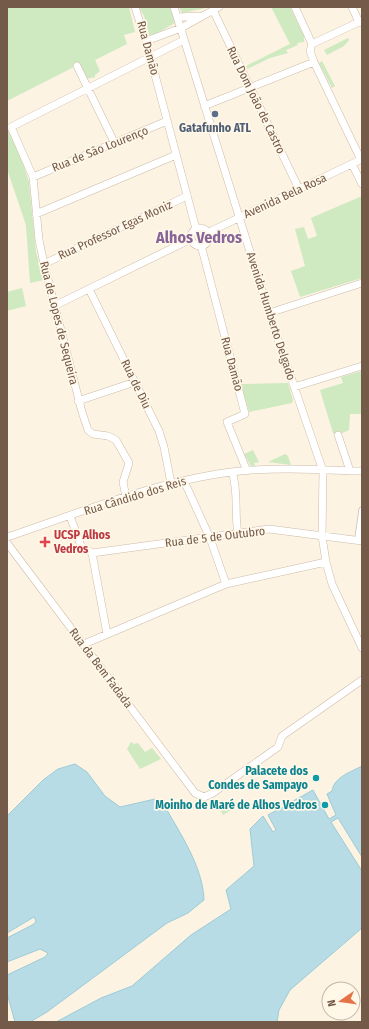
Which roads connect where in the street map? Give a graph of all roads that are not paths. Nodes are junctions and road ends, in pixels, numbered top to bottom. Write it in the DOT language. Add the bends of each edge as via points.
graph roads {
  1 [pos="135,7"];
  2 [pos="174,7"];
  3 [pos="295,7"];
  4 [pos="352,7"];
  5 [pos="216,8"];
  6 [pos="202,16"];
  7 [pos="178,17"];
  8 [pos="360,22"];
  9 [pos="181,28"];
  10 [pos="184,40"];
  11 [pos="146,42"];
  12 [pos="312,44"];
  13 [pos="151,58"];
  14 [pos="314,62"];
  15 [pos="77,66"];
  16 [pos="251,87"];
  17 [pos="88,89"];
  18 [pos="204,106"];
  19 [pos="167,122"];
  20 [pos="115,144"];
  21 [pos="176,155"];
  22 [pos="361,159"];
  23 [pos="352,164"];
  24 [pos="33,177"];
  25 [pos="362,184"];
  26 [pos="299,189"];
  27 [pos="187,196"];
  28 [pos="36,214"];
  29 [pos="239,217"];
  30 [pos="196,229"];
  31 [pos="207,233"];
  32 [pos="191,239"];
  33 [pos="201,245"];
  34 [pos="44,264"];
  35 [pos="362,283"];
  36 [pos="89,289"];
  37 [pos="54,306"];
  38 [pos="269,312"];
  39 [pos="362,366"];
  40 [pos="135,382"];
  41 [pos="294,388"];
  42 [pos="78,400"];
  43 [pos="338,435"];
  44 [pos="247,471"];
  45 [pos="323,471"];
  46 [pos="350,471"];
  47 [pos="362,471"];
  48 [pos="232,472"];
  49 [pos="184,481"];
  50 [pos="171,483"];
  51 [pos="126,497"];
  52 [pos="362,510"];
  53 [pos="70,516"];
  54 [pos="238,534"];
  55 [pos="322,536"];
  56 [pos="7,537"];
  57 [pos="210,538"];
  58 [pos="360,540"];
  59 [pos="7,543"];
  60 [pos="92,553"];
  61 [pos="326,562"];
  62 [pos="226,584"];
  63 [pos="107,634"];
  64 [pos="84,644"];
  65 [pos="362,648"];
  66 [pos="362,680"];
  1 -- 11 [label="street, Rua Damão"];
  2 -- 7 [label="street, Avenida Humberto Delgado"];
  3 -- 12 [label="street"];
  4 -- 8 [label="street"];
  5 -- 6 [label="street"];
  5 -- 16 [label="street, Rua Dom João de Castro"];
  6 -- 7 [label="street"];
  6 -- 9 [label="street"];
  7 -- 9 [label="street, Avenida Humberto Delgado"];
  8 -- 12 [label="street"];
  9 -- 10 [label="street, Avenida Humberto Delgado"];
  9 -- 11 [label="street"];
  10 -- 13 [label="street"];
  10 -- 18 [label="street, Avenida Humberto Delgado"];
  11 -- 13 [label="street, Rua Damão"];
  12 -- 14 [label="street" via="310,51"];
  13 -- 17 [label="street"];
  13 -- 19 [label="street, Rua Damão"];
  14 -- 16 [label="street"];
  14 -- 22 [label="street"];
  15 -- 17 [label="street"];
  16 -- 18 [label="street"];
  16 -- 26 [label="street, Rua Dom João de Castro"];
  17 -- 20 [label="street"];
  17 -- 24 [label="street, Rua de Lopes de Sequeira" via="11,126"];
  18 -- 29 [label="street, Avenida Humberto Delgado"];
  19 -- 20 [label="street, Rua de São Lourenço"];
  19 -- 21 [label="street, Rua Damão"];
  20 -- 24 [label="street, Rua de São Lourenço"];
  21 -- 27 [label="street, Rua Damão"];
  21 -- 28 [label="street"];
  22 -- 23 [label="street, Avenida Bela Rosa"];
  23 -- 25 [label="street"];
  23 -- 26 [label="street, Avenida Bela Rosa"];
  24 -- 28 [label="street, Rua de Lopes de Sequeira"];
  26 -- 29 [label="street, Avenida Bela Rosa"];
  27 -- 30 [label="street, Rua Damão"];
  27 -- 34 [label="street, Rua Professor Egas Moniz"];
  28 -- 34 [label="street, Rua de Lopes de Sequeira"];
  29 -- 31 [label="street, Avenida Bela Rosa"];
  29 -- 38 [label="street, Avenida Humberto Delgado"];
  30 -- 31 [label="street" via="202,228"];
  30 -- 32 [label="street" via="192,232"];
  31 -- 33 [label="street" via="207,242"];
  32 -- 33 [label="street" via="196,245"];
  32 -- 36 [label="street"];
  33 -- 44 [label="street, Rua Damão" via="245,414 227,422"];
  34 -- 37 [label="street, Rua de Lopes de Sequeira"];
  35 -- 38 [label="street"];
  36 -- 37 [label="street"];
  36 -- 40 [label="street, Rua de Diu"];
  37 -- 42 [label="street, Rua de Lopes de Sequeira"];
  38 -- 41 [label="street, Avenida Humberto Delgado"];
  39 -- 41 [label="street"];
  40 -- 42 [label="street"];
  40 -- 50 [label="street, Rua de Diu" via="164,446"];
  41 -- 45 [label="street, Avenida Humberto Delgado"];
  42 -- 51 [label="street, Rua de Lopes de Sequeira" via="88,430 92,434 116,440 129,463 123,482"];
  43 -- 46 [label="street"];
  44 -- 45 [label="street, Rua Cândido dos Reis"];
  44 -- 48 [label="street, Rua Cândido dos Reis"];
  45 -- 46 [label="street, Rua Cândido dos Reis"];
  45 -- 55 [label="street, Avenida Humberto Delgado"];
  46 -- 47 [label="street, Rua Cândido dos Reis"];
  48 -- 49 [label="street, Rua Cândido dos Reis"];
  48 -- 54 [label="street" via="236,487 235,515"];
  49 -- 50 [label="street, Rua Cândido dos Reis"];
  49 -- 57 [label="street"];
  50 -- 51 [label="street, Rua Cândido dos Reis"];
  51 -- 53 [label="street, Rua Cândido dos Reis"];
  52 -- 58 [label="street"];
  53 -- 56 [label="street, Rua Cândido dos Reis"];
  53 -- 60 [label="street" via="81,546"];
  54 -- 55 [label="street, Rua de 5 de Outubro" via="269,529"];
  54 -- 57 [label="street, Rua de 5 de Outubro"];
  55 -- 58 [label="street, Rua de 5 de Outubro"];
  55 -- 61 [label="street, Avenida Humberto Delgado"];
  57 -- 60 [label="street, Rua de 5 de Outubro"];
  57 -- 62 [label="street"];
  59 -- 64 [label="street, Rua da Bem Fadada"];
  60 -- 63 [label="street"];
  61 -- 62 [label="street"];
  61 -- 65 [label="street, Avenida Humberto Delgado" via="332,584"];
  62 -- 63 [label="street"];
  63 -- 64 [label="street"];
  64 -- 66 [label="street, Rua da Bem Fadada" via="195,793 204,797 278,747 282,736"];
}
